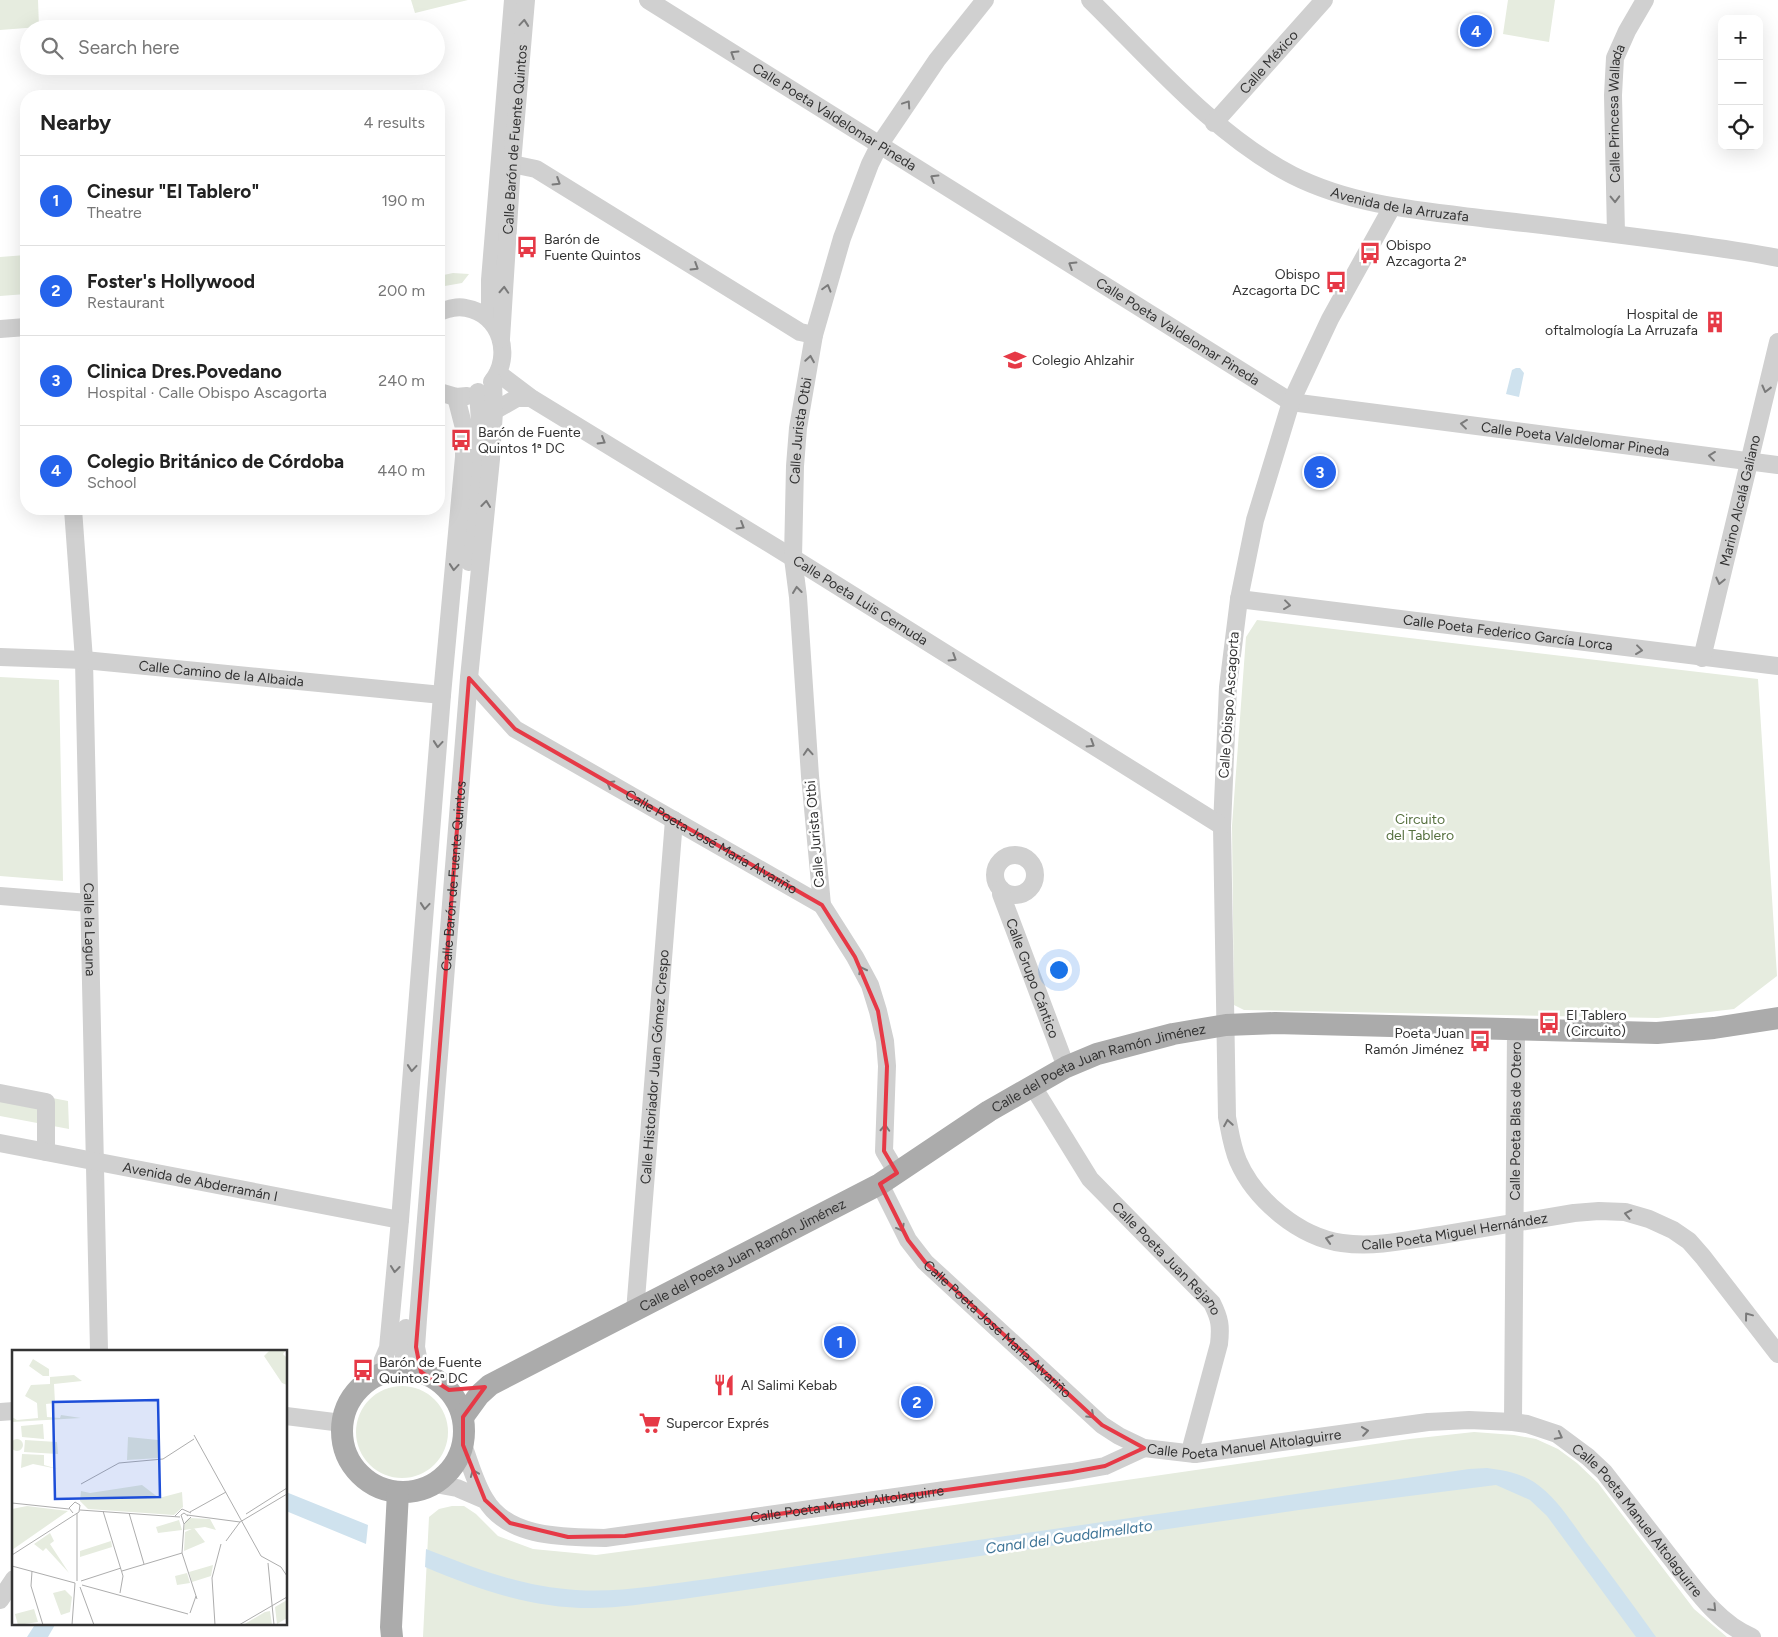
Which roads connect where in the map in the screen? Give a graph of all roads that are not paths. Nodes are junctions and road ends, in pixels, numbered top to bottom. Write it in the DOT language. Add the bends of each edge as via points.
graph roads {
  1 [pos="513,0"];
  2 [pos="526,0"];
  3 [pos="648,0"];
  4 [pos="985,0"];
  5 [pos="1090,0"];
  6 [pos="1324,0"];
  7 [pos="1645,0"];
  8 [pos="1214,123"];
  9 [pos="880,144"];
  10 [pos="512,164"];
  11 [pos="1392,207"];
  12 [pos="1616,234"];
  13 [pos="1778,258"];
  14 [pos="490,280"];
  15 [pos="465,308"];
  16 [pos="445,310"];
  17 [pos="490,320"];
  18 [pos="20,327"];
  19 [pos="0,329"];
  20 [pos="814,335"];
  21 [pos="501,339"];
  22 [pos="1778,342"];
  23 [pos="495,377"];
  24 [pos="478,392"];
  25 [pos="445,394"];
  26 [pos="456,397"];
  27 [pos="531,398"];
  28 [pos="1292,402"];
  29 [pos="494,410"];
  30 [pos="1748,461"];
  31 [pos="1778,464"];
  32 [pos="73,515"];
  33 [pos="793,558"];
  34 [pos="1239,599"];
  35 [pos="0,657"];
  36 [pos="1702,658"];
  37 [pos="84,660"];
  38 [pos="1778,666"];
  39 [pos="470,678"];
  40 [pos="442,695"];
  41 [pos="674,820"];
  42 [pos="1222,826"];
  43 [pos="1001,889"];
  44 [pos="0,896"];
  45 [pos="89,903"];
  46 [pos="822,905"];
  47 [pos="1778,1018"];
  48 [pos="1226,1025"];
  49 [pos="1516,1030"];
  50 [pos="1066,1067"];
  51 [pos="1032,1085"];
  52 [pos="0,1093"];
  53 [pos="0,1143"];
  54 [pos="46,1152"];
  55 [pos="94,1162"];
  56 [pos="888,1179"];
  57 [pos="400,1220"];
  58 [pos="1516,1223"];
  59 [pos="635,1312"];
  60 [pos="99,1350"];
  61 [pos="1778,1354"];
  62 [pos="412,1371"];
  63 [pos="376,1376"];
  64 [pos="490,1385"];
  65 [pos="449,1390"];
  66 [pos="288,1416"];
  67 [pos="463,1417"];
  68 [pos="1513,1422"];
  69 [pos="342,1423"];
  70 [pos="463,1445"];
  71 [pos="1144,1448"];
  72 [pos="1195,1454"];
  73 [pos="435,1484"];
  74 [pos="398,1492"];
  75 [pos="485,1500"];
  76 [pos="12,1582"];
  77 [pos="0,1600"];
  78 [pos="390,1634"];
  79 [pos="1752,1637"];
  1 -- 14 [label="street, Calle Barón de Fuente Quintos"];
  10 -- 2 [label="street, Calle Barón de Fuente Quintos, one-way"];
  9 -- 3 [label="street, Calle Poeta Valdelomar Pineda, one-way"];
  9 -- 4 [label="street, Calle Jurista Otbi, one-way" via="937,60"];
  5 -- 8 [label="street, Avenida de la Arruzafa"];
  6 -- 8 [label="street, Calle México"];
  7 -- 12 [label="street, Calle Princesa Wallada, one-way" via="1615,58"];
  8 -- 11 [label="street, Avenida de la Arruzafa" via="1292,175 1327,190"];
  20 -- 9 [label="street, Calle Jurista Otbi, one-way" via="842,238"];
  28 -- 9 [label="street, Calle Poeta Valdelomar Pineda, one-way"];
  10 -- 20 [label="street, one-way" via="536,169 800,332"];
  21 -- 10 [label="street, Calle Barón de Fuente Quintos, one-way"];
  11 -- 12 [label="street, Avenida de la Arruzafa"];
  11 -- 28 [label="street, Calle Obispo Ascagorta" via="1330,319"];
  12 -- 13 [label="street, Avenida de la Arruzafa"];
  14 -- 15 [label="street"];
  14 -- 17 [label="street, Calle Barón de Fuente Quintos"];
  15 -- 16 [label="street"];
  15 -- 17 [label="street"];
  17 -- 21 [label="street"];
  18 -- 19 [label="street"];
  33 -- 20 [label="street, Calle Jurista Otbi, one-way" via="798,428"];
  21 -- 23 [label="street, Calle Barón de Fuente Quintos" via="502,362"];
  22 -- 30 [label="street, Marino Alcalá Galiano, one-way"];
  23 -- 24 [label="street"];
  23 -- 27 [label="street, Calle Poeta Luis Cernuda"];
  23 -- 29 [label="street, Calle Barón de Fuente Quintos"];
  24 -- 26 [label="street"];
  24 -- 62 [label="street, Calle Barón de Fuente Quintos" via="480,422"];
  25 -- 26 [label="street"];
  26 -- 40 [label="street, Calle Barón de Fuente Quintos, one-way" via="464,428 464,457"];
  27 -- 29 [label="street" via="517,398"];
  27 -- 33 [label="street, Calle Poeta Luis Cernuda, one-way"];
  30 -- 28 [label="street, Calle Poeta Valdelomar Pineda, one-way"];
  28 -- 34 [label="street, Calle Obispo Ascagorta" via="1255,520"];
  39 -- 29 [label="street, Calle Barón de Fuente Quintos, one-way"];
  30 -- 31 [label="street, Calle Poeta Valdelomar Pineda"];
  30 -- 36 [label="street, Marino Alcalá Galiano, one-way"];
  32 -- 37 [label="street, Calle la Laguna"];
  33 -- 42 [label="street, Calle Poeta Luis Cernuda, one-way"];
  46 -- 33 [label="street, Calle Jurista Otbi, one-way"];
  34 -- 36 [label="street, Calle Poeta Federico García Lorca, one-way"];
  34 -- 42 [label="street, Calle Obispo Ascagorta" via="1228,687"];
  35 -- 37 [label="street, Calle Camino de la Albaida"];
  36 -- 38 [label="street, Calle Poeta Federico García Lorca"];
  37 -- 40 [label="street, Calle Camino de la Albaida"];
  37 -- 45 [label="street, Calle la Laguna"];
  41 -- 39 [label="street, Calle Poeta José María Alvariño, one-way" via="515,729"];
  39 -- 62 [label="street, Calle Barón de Fuente Quintos"];
  40 -- 57 [label="street, Calle Barón de Fuente Quintos, one-way"];
  41 -- 46 [label="street, Calle Poeta José María Alvariño"];
  41 -- 59 [label="street, Calle Historiador Juan Gómez Crespo"];
  42 -- 48 [label="street, Calle Obispo Ascagorta"];
  43 -- 50 [label="street, Calle Grupo Cántico"];
  44 -- 45 [label="street"];
  45 -- 55 [label="street, Calle la Laguna"];
  56 -- 46 [label="street, Calle Poeta José María Alvariño, one-way" via="884,1151 887,1066 878,1011 870,985"];
  47 -- 49 [label="main road, Calle del Poeta Juan Ramón Jiménez" via="1657,1033"];
  48 -- 49 [label="main road, Calle del Poeta Juan Ramón Jiménez" via="1274,1023"];
  48 -- 50 [label="main road, Calle del Poeta Juan Ramón Jiménez" via="1173,1034 1097,1054"];
  58 -- 48 [label="street, Calle Poeta Miguel Hernández, one-way" via="1373,1244 1333,1240 1311,1233 1284,1217 1250,1181 1232,1143 1227,1117"];
  49 -- 58 [label="street, Calle Poeta Blas de Otero"];
  50 -- 51 [label="main road, Calle del Poeta Juan Ramón Jiménez"];
  51 -- 56 [label="main road, Calle del Poeta Juan Ramón Jiménez"];
  51 -- 72 [label="street, Calle Poeta Juan Rejano" via="1090,1179 1212,1303 1219,1317 1219,1344 1192,1444"];
  52 -- 54 [label="street" via="46,1102"];
  53 -- 54 [label="street, Avenida de Abderramán I"];
  54 -- 55 [label="street, Avenida de Abderramán I"];
  55 -- 57 [label="street, Avenida de Abderramán I"];
  55 -- 60 [label="street, Calle la Laguna"];
  56 -- 59 [label="main road, Calle del Poeta Juan Ramón Jiménez"];
  56 -- 71 [label="street, Calle Poeta José María Alvariño, one-way" via="908,1240 925,1262 1102,1425"];
  57 -- 63 [label="street, Calle Barón de Fuente Quintos, one-way" via="388,1348"];
  61 -- 58 [label="street, Calle Poeta Miguel Hernández, one-way" via="1704,1257 1689,1241 1672,1230 1650,1219 1600,1210"];
  58 -- 68 [label="street, Calle Poeta Blas de Otero"];
  59 -- 64 [label="main road, Calle del Poeta Juan Ramón Jiménez"];
  62 -- 63 [label="main road" via="389,1371"];
  62 -- 65 [label="main road" via="437,1380"];
  63 -- 69 [label="main road" via="360,1387 348,1403"];
  64 -- 65 [label="main road, Calle del Poeta Juan Ramón Jiménez"];
  64 -- 67 [label="main road, Calle del Poeta Juan Ramón Jiménez"];
  65 -- 67 [label="main road"];
  66 -- 69 [label="street"];
  67 -- 70 [label="main road"];
  72 -- 68 [label="street, Calle Poeta Manuel Altolaguirre, one-way" via="1428,1422"];
  68 -- 79 [label="street, Calle Poeta Manuel Altolaguirre, one-way" via="1557,1434 1588,1457 1604,1472 1714,1610"];
  69 -- 74 [label="main road" via="344,1449 355,1470 373,1484"];
  70 -- 73 [label="main road" via="449,1472"];
  75 -- 70 [label="street, Calle Poeta Manuel Altolaguirre, one-way"];
  71 -- 72 [label="street, Calle Poeta Manuel Altolaguirre"];
  71 -- 75 [label="street, Calle Poeta Manuel Altolaguirre" via="1105,1466 1072,1472 605,1538 568,1537 523,1528 510,1523"];
  73 -- 74 [label="main road" via="418,1491"];
  73 -- 75 [label="street, Calle Poeta Manuel Altolaguirre" via="457,1488"];
  74 -- 78 [label="main road"];
  76 -- 77 [label="street"];
}
